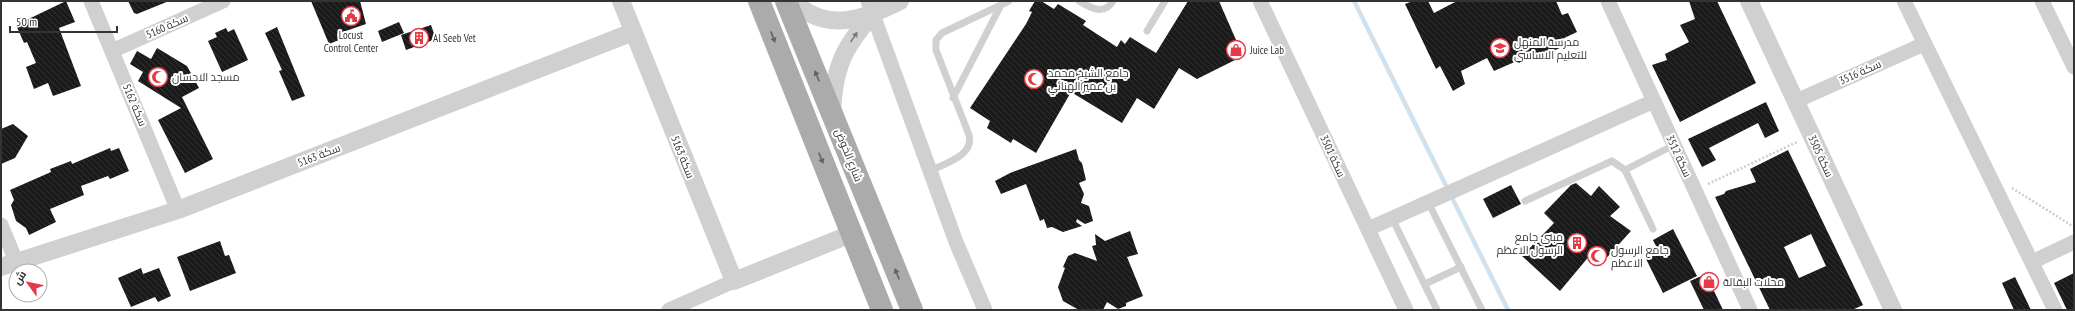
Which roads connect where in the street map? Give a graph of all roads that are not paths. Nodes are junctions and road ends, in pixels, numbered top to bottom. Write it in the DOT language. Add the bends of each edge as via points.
graph roads {
  1 [pos="91,1"];
  2 [pos="223,1"];
  3 [pos="621,1"];
  4 [pos="759,1"];
  5 [pos="786,1"];
  6 [pos="793,1"];
  7 [pos="900,1"];
  8 [pos="1009,1"];
  9 [pos="1079,1"];
  10 [pos="1113,1"];
  11 [pos="1165,1"];
  12 [pos="1260,1"];
  13 [pos="1608,1"];
  14 [pos="1749,1"];
  15 [pos="1904,1"];
  16 [pos="2042,1"];
  17 [pos="1000,5"];
  18 [pos="870,8"];
  19 [pos="1147,31"];
  20 [pos="633,32"];
  21 [pos="1924,44"];
  22 [pos="112,51"];
  23 [pos="2074,67"];
  24 [pos="953,98"];
  25 [pos="1654,101"];
  26 [pos="1796,101"];
  27 [pos="832,113"];
  28 [pos="1674,145"];
  29 [pos="930,170"];
  30 [pos="1625,170"];
  31 [pos="1525,201"];
  32 [pos="1428,202"];
  33 [pos="178,210"];
  34 [pos="1392,218"];
  35 [pos="1,225"];
  36 [pos="1368,229"];
  37 [pos="1653,229"];
  38 [pos="852,234"];
  39 [pos="2074,242"];
  40 [pos="2032,262"];
  41 [pos="9,263"];
  42 [pos="12,263"];
  43 [pos="1461,267"];
  44 [pos="734,282"];
  45 [pos="1425,284"];
  46 [pos="669,310"];
  47 [pos="882,310"];
  48 [pos="912,310"];
  49 [pos="985,310"];
  50 [pos="1406,310"];
  51 [pos="1438,310"];
  52 [pos="1482,310"];
  53 [pos="1750,310"];
  54 [pos="1893,310"];
  55 [pos="2055,310"];
  1 -- 22 [label="street, سكة 5162"];
  2 -- 22 [label="street, سكة 5160"];
  3 -- 20 [label="street, سكة 5163"];
  4 -- 38 [label="main road, one-way"];
  27 -- 5 [label="main road, شارع الخوض, one-way"];
  6 -- 18 [label="street" via="800,8 822,18 848,21"];
  7 -- 18 [label="street"];
  8 -- 17 [label="lane"];
  9 -- 10 [label="lane" via="1097,10 1105,9"];
  11 -- 19 [label="lane"];
  12 -- 36 [label="street, سكة 3501"];
  13 -- 25 [label="street, سكة 3512"];
  14 -- 26 [label="street, سكة 3505"];
  15 -- 21 [label="street"];
  16 -- 23 [label="street"];
  17 -- 24 [label="lane"];
  17 -- 24 [label="lane" via="942,33 936,40 936,50"];
  27 -- 18 [label="street, one-way" via="834,86 841,60"];
  18 -- 29 [label="street"];
  20 -- 33 [label="street, سكة 5163"];
  20 -- 44 [label="street, سكة 5163"];
  21 -- 26 [label="street, سكة 3516"];
  21 -- 40 [label="street"];
  22 -- 33 [label="street, سكة 5162"];
  24 -- 29 [label="lane" via="969,135 970,144 965,152"];
  25 -- 28 [label="street, سكة 3512"];
  25 -- 32 [label="street"];
  26 -- 54 [label="street, سكة 3505"];
  48 -- 27 [label="main road, شارع الخوض, one-way"];
  28 -- 30 [label="lane"];
  28 -- 53 [label="street, سكة 3512"];
  29 -- 49 [label="street" via="956,242"];
  30 -- 31 [label="lane" via="1612,161"];
  30 -- 37 [label="lane"];
  32 -- 34 [label="street"];
  32 -- 43 [label="lane"];
  33 -- 42 [label="street, سكة 5163"];
  34 -- 36 [label="street"];
  34 -- 45 [label="lane"];
  35 -- 41 [label="street"];
  36 -- 50 [label="street, سكة 3501"];
  38 -- 44 [label="street"];
  38 -- 47 [label="main road"];
  39 -- 40 [label="street"];
  40 -- 55 [label="street"];
  43 -- 45 [label="lane"];
  43 -- 52 [label="lane"];
  44 -- 46 [label="street"];
  45 -- 51 [label="lane"];
}
